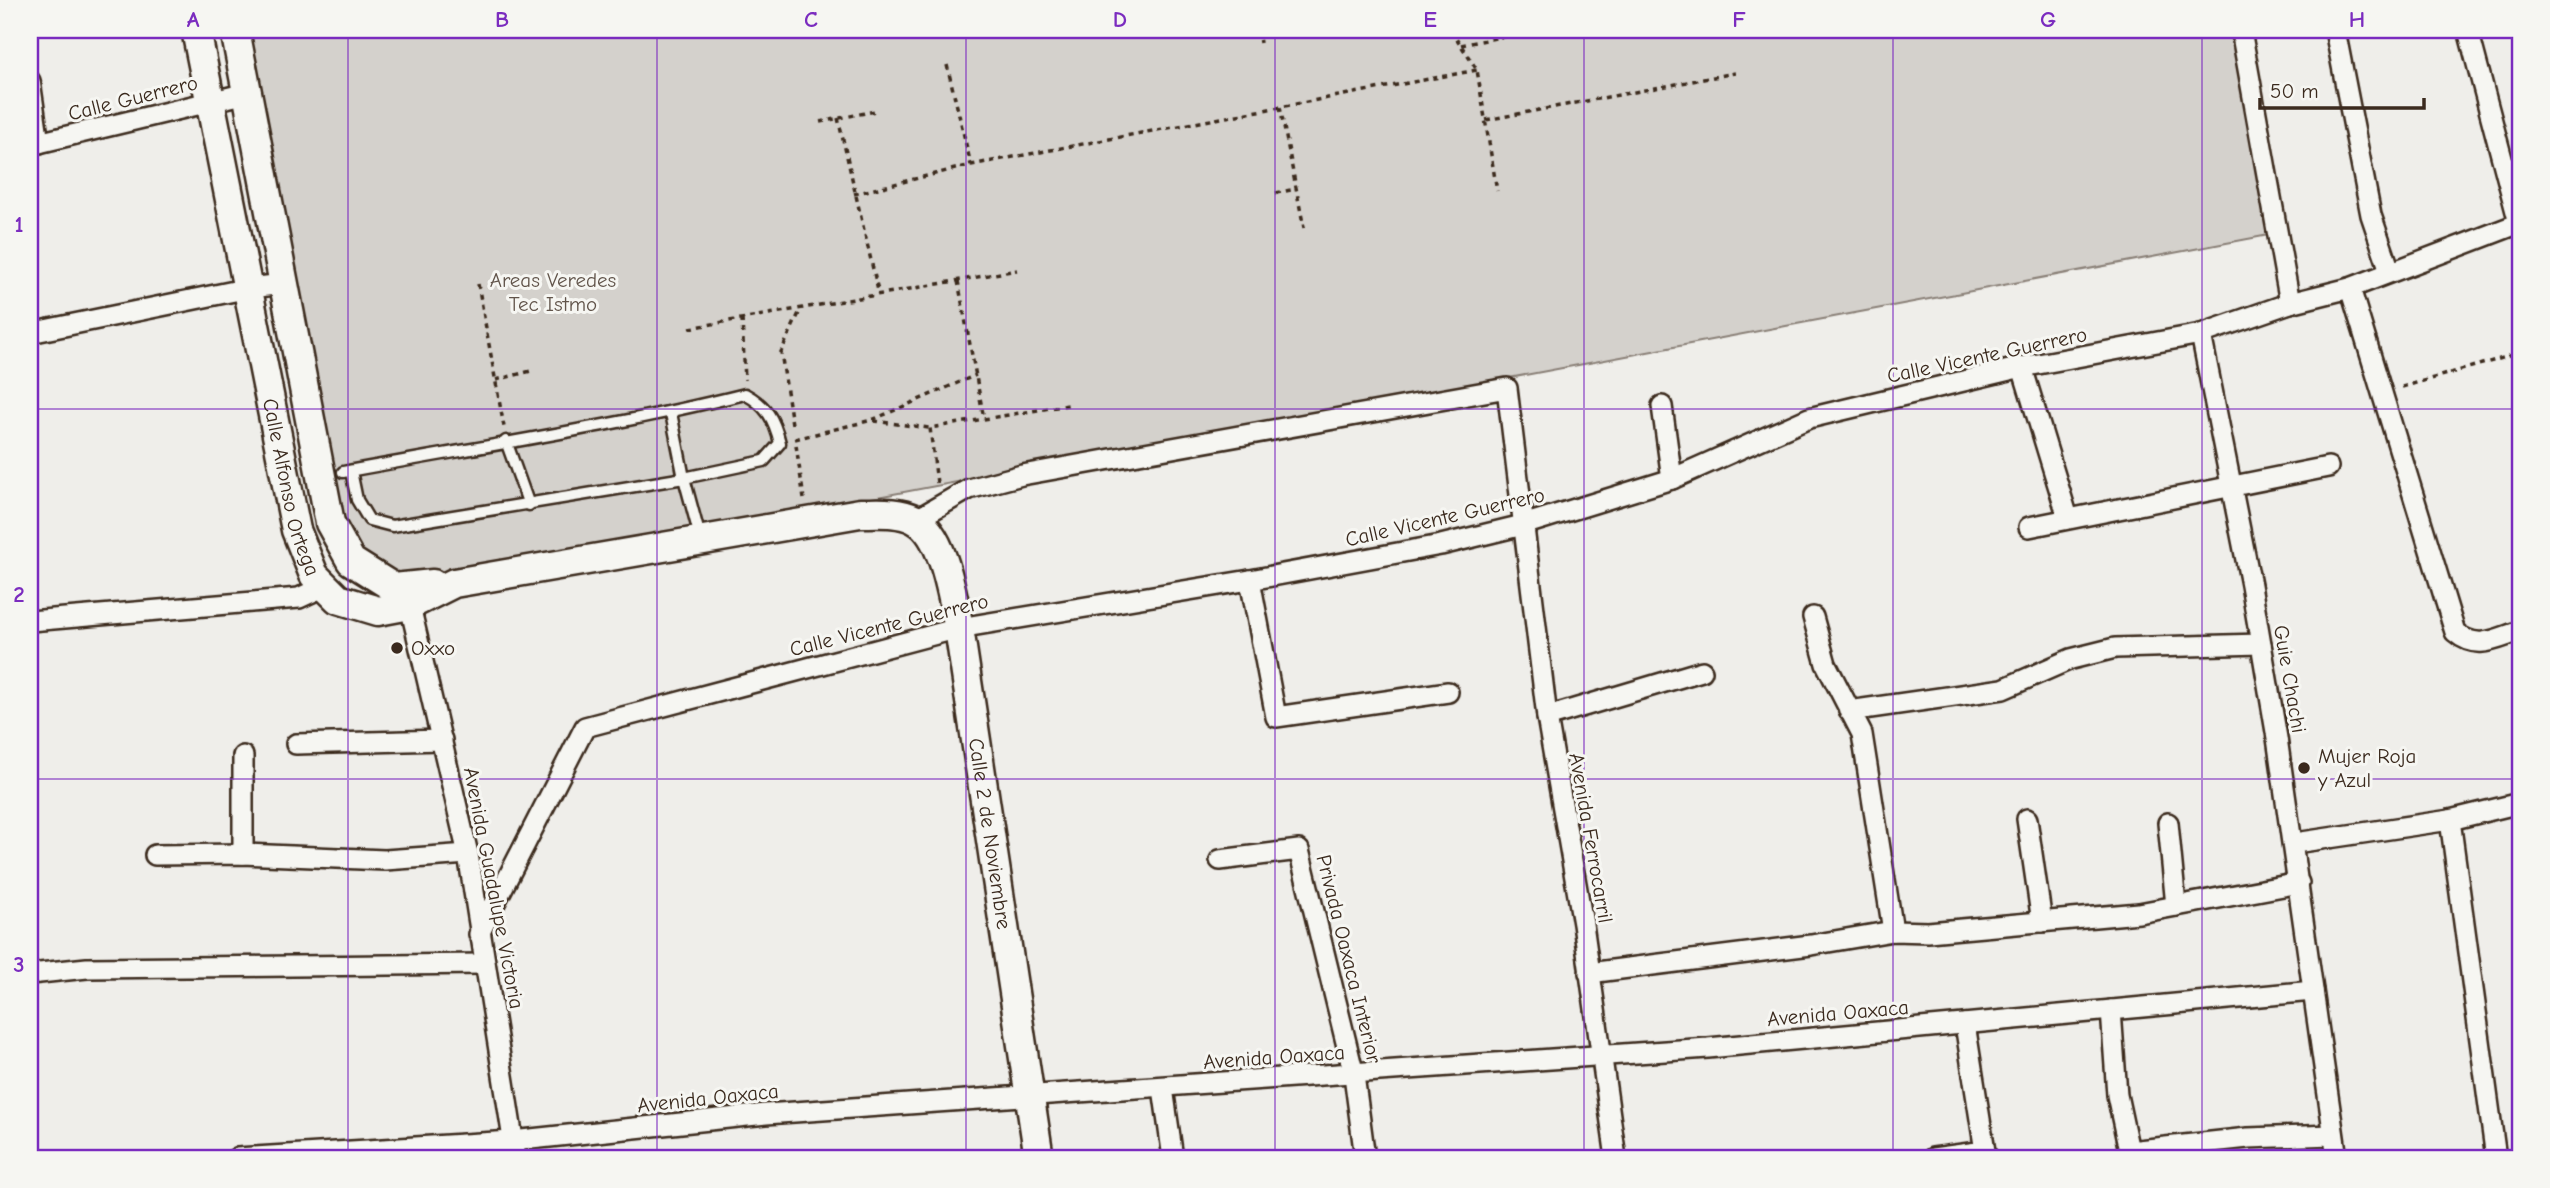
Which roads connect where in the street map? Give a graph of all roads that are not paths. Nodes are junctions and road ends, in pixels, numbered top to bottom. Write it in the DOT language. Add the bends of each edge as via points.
graph roads {
  1 [pos="196,30"];
  2 [pos="235,30"];
  3 [pos="2241,30"];
  4 [pos="2335,30"];
  5 [pos="2468,30"];
  6 [pos="30,81"];
  7 [pos="247,93"];
  8 [pos="209,102"];
  9 [pos="34,144"];
  10 [pos="2520,223"];
  11 [pos="2390,271"];
  12 [pos="284,284"];
  13 [pos="249,288"];
  14 [pos="2350,288"];
  15 [pos="2290,303"];
  16 [pos="30,332"];
  17 [pos="2201,334"];
  18 [pos="2022,367"];
  19 [pos="1662,406"];
  20 [pos="671,413"];
  21 [pos="506,441"];
  22 [pos="2328,467"];
  23 [pos="684,478"];
  24 [pos="1672,479"];
  25 [pos="2230,486"];
  26 [pos="529,505"];
  27 [pos="928,513"];
  28 [pos="2068,518"];
  29 [pos="1524,525"];
  30 [pos="2029,527"];
  31 [pos="701,540"];
  32 [pos="1250,580"];
  33 [pos="325,586"];
  34 [pos="408,596"];
  35 [pos="1813,617"];
  36 [pos="30,621"];
  37 [pos="959,628"];
  38 [pos="2520,631"];
  39 [pos="2261,644"];
  40 [pos="1702,671"];
  41 [pos="1448,692"];
  42 [pos="1849,711"];
  43 [pos="1548,717"];
  44 [pos="442,740"];
  45 [pos="296,744"];
  46 [pos="243,756"];
  47 [pos="2520,803"];
  48 [pos="2027,819"];
  49 [pos="2450,820"];
  50 [pos="2168,823"];
  51 [pos="2295,843"];
  52 [pos="243,854"];
  53 [pos="468,854"];
  54 [pos="155,855"];
  55 [pos="1220,860"];
  56 [pos="2299,883"];
  57 [pos="2176,906"];
  58 [pos="2042,922"];
  59 [pos="1893,931"];
  60 [pos="479,934"];
  61 [pos="485,964"];
  62 [pos="1589,973"];
  63 [pos="30,974"];
  64 [pos="2313,991"];
  65 [pos="2111,1010"];
  66 [pos="1965,1024"];
  67 [pos="1601,1056"];
  68 [pos="1354,1075"];
  69 [pos="1163,1088"];
  70 [pos="1030,1096"];
  71 [pos="2332,1135"];
  72 [pos="514,1149"];
  73 [pos="2129,1155"];
  74 [pos="237,1158"];
  75 [pos="249,1158"];
  76 [pos="1039,1158"];
  77 [pos="1173,1158"];
  78 [pos="1365,1158"];
  79 [pos="1616,1158"];
  80 [pos="1933,1158"];
  81 [pos="2337,1158"];
  82 [pos="2496,1158"];
  1 -- 8 [label="street, Calle Alfonso Ortega"];
  2 -- 7 [label="street"];
  3 -- 15 [label="street"];
  4 -- 11 [label="street" via="2371,215"];
  5 -- 10 [label="street"];
  6 -- 9 [label="street"];
  7 -- 8 [label="street, Calle Guerrero"];
  7 -- 12 [label="street"];
  8 -- 9 [label="street, Calle Guerrero"];
  8 -- 13 [label="street, Calle Alfonso Ortega"];
  10 -- 11 [label="street, Calle Vicente Guerrero"];
  11 -- 14 [label="street, Calle Vicente Guerrero"];
  12 -- 13 [label="street"];
  12 -- 34 [label="street" via="330,523 351,561"];
  13 -- 16 [label="street"];
  13 -- 33 [label="street, Calle Alfonso Ortega" via="296,530 314,575"];
  14 -- 15 [label="street, Calle Vicente Guerrero"];
  14 -- 38 [label="street" via="2455,632 2466,642 2487,644"];
  15 -- 17 [label="street, Calle Vicente Guerrero"];
  17 -- 18 [label="street, Calle Vicente Guerrero"];
  17 -- 25 [label="street, Guie Chachi"];
  18 -- 24 [label="street, Calle Vicente Guerrero" via="1809,418"];
  18 -- 28 [label="street"];
  19 -- 24 [label="street"];
  20 -- 21 [label="lane"];
  20 -- 23 [label="lane"];
  20 -- 23 [label="lane" via="745,394 763,404 780,443 764,461"];
  21 -- 26 [label="lane"];
  21 -- 26 [label="lane" via="347,472 369,520 392,526"];
  22 -- 25 [label="street"];
  23 -- 26 [label="lane"];
  23 -- 31 [label="lane"];
  24 -- 29 [label="street, Calle Vicente Guerrero"];
  25 -- 28 [label="street"];
  25 -- 39 [label="street, Guie Chachi"];
  27 -- 29 [label="street, Avenida Ferrocarril" via="969,489 1022,475 1507,388"];
  27 -- 31 [label="street" via="860,513"];
  27 -- 37 [label="street, Calle 2 de Noviembre"];
  28 -- 30 [label="street"];
  29 -- 32 [label="street, Calle Vicente Guerrero"];
  29 -- 43 [label="street, Avenida Ferrocarril"];
  31 -- 34 [label="street, Calle Alfonso Ortega" via="454,583"];
  32 -- 37 [label="street, Calle Vicente Guerrero"];
  32 -- 41 [label="street" via="1276,717"];
  33 -- 34 [label="street, Calle Alfonso Ortega" via="338,599 378,611"];
  33 -- 36 [label="street" via="299,598"];
  34 -- 44 [label="street, Avenida Guadalupe Victoria"];
  35 -- 42 [label="street" via="1826,664"];
  37 -- 60 [label="street, Calle Vicente Guerrero" via="585,727"];
  37 -- 70 [label="street, Calle 2 de Noviembre"];
  39 -- 42 [label="street" via="2115,648 2071,659 2003,689"];
  39 -- 51 [label="street, Guie Chachi"];
  40 -- 43 [label="street"];
  42 -- 59 [label="street" via="1862,734"];
  43 -- 62 [label="street, Avenida Ferrocarril"];
  44 -- 45 [label="street"];
  44 -- 53 [label="street, Avenida Guadalupe Victoria"];
  46 -- 52 [label="street"];
  47 -- 49 [label="street"];
  48 -- 58 [label="street"];
  49 -- 51 [label="street"];
  49 -- 82 [label="street"];
  50 -- 57 [label="street"];
  51 -- 56 [label="street, Guie Chachi"];
  52 -- 53 [label="street" via="385,860"];
  52 -- 54 [label="street"];
  53 -- 60 [label="street, Avenida Guadalupe Victoria"];
  55 -- 68 [label="street, Privada Oaxaca Interior" via="1299,850"];
  56 -- 57 [label="street"];
  56 -- 64 [label="street, Guie Chachi"];
  57 -- 58 [label="street"];
  58 -- 59 [label="street"];
  59 -- 62 [label="street"];
  60 -- 61 [label="street, Avenida Guadalupe Victoria"];
  61 -- 63 [label="street" via="101,968"];
  61 -- 72 [label="street, Avenida Guadalupe Victoria"];
  62 -- 67 [label="street, Avenida Ferrocarril"];
  64 -- 65 [label="street, Avenida Oaxaca"];
  64 -- 71 [label="street, Guie Chachi"];
  65 -- 66 [label="street, Avenida Oaxaca"];
  65 -- 73 [label="street" via="2118,1095"];
  66 -- 67 [label="street, Avenida Oaxaca"];
  66 -- 80 [label="street" via="1985,1151"];
  67 -- 68 [label="street, Avenida Oaxaca"];
  67 -- 79 [label="street, Avenida Ferrocarril"];
  68 -- 69 [label="street, Avenida Oaxaca"];
  68 -- 78 [label="street, Privada Oaxaca Interior"];
  69 -- 70 [label="street, Avenida Oaxaca"];
  69 -- 77 [label="street"];
  70 -- 72 [label="street, Avenida Oaxaca" via="766,1114"];
  70 -- 76 [label="street, Calle 2 de Noviembre"];
  71 -- 73 [label="street" via="2248,1138"];
  71 -- 81 [label="street, Guie Chachi"];
  72 -- 75 [label="street, Avenida Oaxaca"];
  74 -- 75 [label="street, Avenida Oaxaca"];
}
